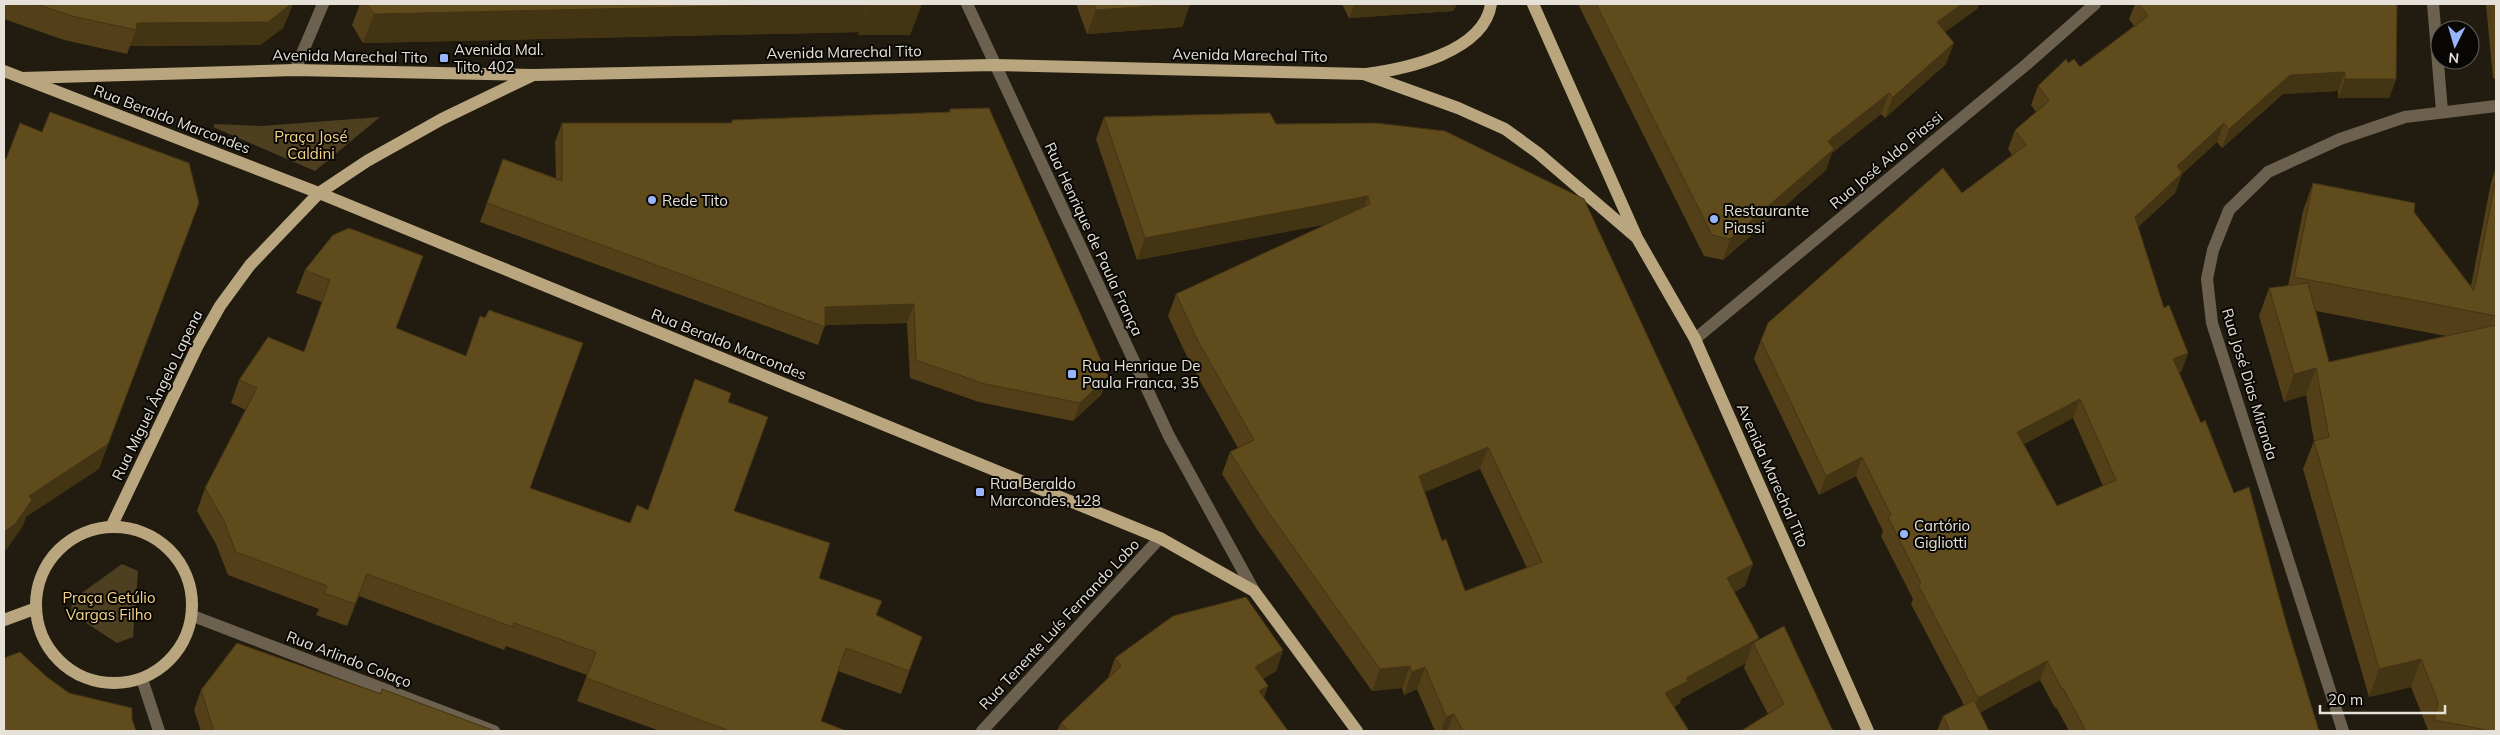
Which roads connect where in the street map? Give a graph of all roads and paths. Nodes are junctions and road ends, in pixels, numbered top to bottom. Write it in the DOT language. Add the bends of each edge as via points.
graph roads {
  1 [pos="324,4"];
  2 [pos="967,4"];
  3 [pos="1491,4"];
  4 [pos="1533,4"];
  5 [pos="2096,4"];
  6 [pos="2434,4"];
  7 [pos="994,65"];
  8 [pos="295,70"];
  9 [pos="4,71"];
  10 [pos="533,74"];
  11 [pos="1364,74"];
  12 [pos="22,78"];
  13 [pos="2496,106"];
  14 [pos="2442,111"];
  15 [pos="319,193"];
  16 [pos="1637,238"];
  17 [pos="1696,338"];
  18 [pos="112,525"];
  19 [pos="1160,538"];
  20 [pos="1254,590"];
  21 [pos="34,609"];
  22 [pos="193,616"];
  23 [pos="4,620"];
  24 [pos="142,679"];
  25 [pos="159,731"];
  26 [pos="494,731"];
  27 [pos="982,731"];
  28 [pos="1357,731"];
  29 [pos="1868,731"];
  30 [pos="2343,731"];
  1 -- 8 [label="street"];
  2 -- 7 [label="street, Rua Henrique de Paula França"];
  3 -- 11 [label="main road" via="1481,28 1467,41 1447,52 1393,71"];
  4 -- 16 [label="main road, Avenida Marechal Tito"];
  5 -- 17 [label="street, Rua José Aldo Piassi"];
  6 -- 14 [label="street"];
  7 -- 10 [label="main road, Avenida Marechal Tito"];
  7 -- 11 [label="main road, Avenida Marechal Tito"];
  7 -- 20 [label="street, Rua Henrique de Paula França" via="1169,436"];
  8 -- 10 [label="main road, Avenida Marechal Tito"];
  8 -- 12 [label="main road, Avenida Marechal Tito"];
  9 -- 12 [label="main road, Avenida Marechal Tito"];
  10 -- 15 [label="main road, Rua Miguel Ângelo Lapena" via="367,161"];
  11 -- 16 [label="main road, Avenida Marechal Tito" via="1505,129 1538,153"];
  12 -- 15 [label="main road, Rua Beraldo Marcondes"];
  13 -- 14 [label="street, Rua José Dias Miranda"];
  14 -- 30 [label="street, Rua José Dias Miranda" via="2405,117 2349,136 2268,172 2229,210 2213,250 2207,279 2212,323"];
  15 -- 18 [label="main road, Rua Miguel Ângelo Lapena" via="250,265 220,306"];
  15 -- 19 [label="main road, Rua Beraldo Marcondes"];
  16 -- 17 [label="main road, Avenida Marechal Tito"];
  17 -- 29 [label="main road, Avenida Marechal Tito"];
  18 -- 21 [label="main road" via="80,532 55,551 39,578"];
  18 -- 22 [label="main road" via="146,532 173,552 190,582"];
  19 -- 20 [label="main road, Rua Beraldo Marcondes"];
  19 -- 27 [label="street, Rua Tenente Luís Fernando Lobo"];
  20 -- 28 [label="main road, Rua Beraldo Marcondes"];
  21 -- 23 [label="main road"];
  21 -- 24 [label="main road" via="45,645 71,672 106,684"];
  22 -- 24 [label="main road" via="184,643 167,665"];
  22 -- 26 [label="street, Rua Arlindo Colaço"];
  24 -- 25 [label="street"];
}
